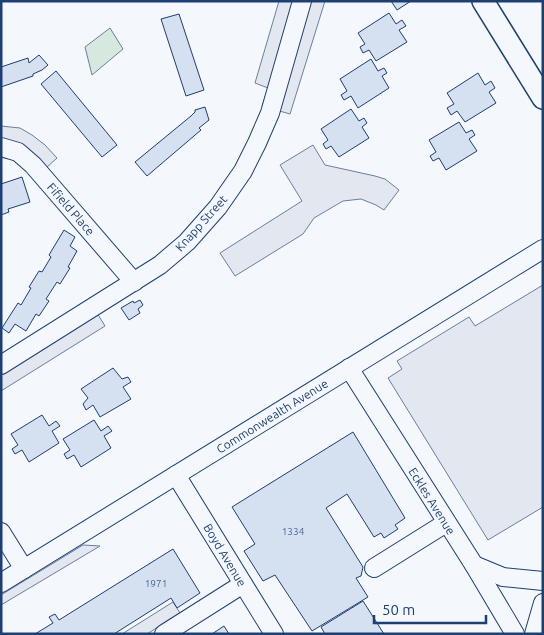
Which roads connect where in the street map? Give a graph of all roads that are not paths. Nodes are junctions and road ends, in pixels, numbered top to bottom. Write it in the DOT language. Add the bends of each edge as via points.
graph roads {
  1 [pos="302,1"];
  2 [pos="483,1"];
  3 [pos="543,98"];
  4 [pos="1,147"];
  5 [pos="543,249"];
  6 [pos="134,282"];
  7 [pos="1,366"];
  8 [pos="349,368"];
  9 [pos="176,475"];
  10 [pos="446,523"];
  11 [pos="1,532"];
  12 [pos="474,565"];
  13 [pos="374,568"];
  14 [pos="24,569"];
  15 [pos="543,581"];
  16 [pos="1,583"];
  17 [pos="243,584"];
  18 [pos="543,603"];
  19 [pos="164,634"];
  20 [pos="274,634"];
  21 [pos="515,634"];
  22 [pos="534,634"];
  1 -- 6 [label="street, Knapp Street" via="270,113 243,171 218,207 187,242"];
  2 -- 3 [label="main road"];
  4 -- 6 [label="street, Fifield Place" via="18,152 33,165"];
  5 -- 8 [label="street, Commonwealth Avenue"];
  6 -- 7 [label="street, Knapp Street"];
  8 -- 9 [label="street, Commonwealth Avenue"];
  8 -- 10 [label="street, Eckles Avenue"];
  9 -- 14 [label="street, Commonwealth Avenue"];
  9 -- 17 [label="street, Boyd Avenue"];
  10 -- 12 [label="street, Eckles Avenue"];
  10 -- 13 [label="street"];
  11 -- 14 [label="street"];
  12 -- 15 [label="street" via="503,576"];
  12 -- 21 [label="street, Eckles Avenue"];
  14 -- 16 [label="street, Commonwealth Avenue"];
  17 -- 19 [label="street"];
  17 -- 20 [label="street, Boyd Avenue"];
  18 -- 22 [label="street"];
}
